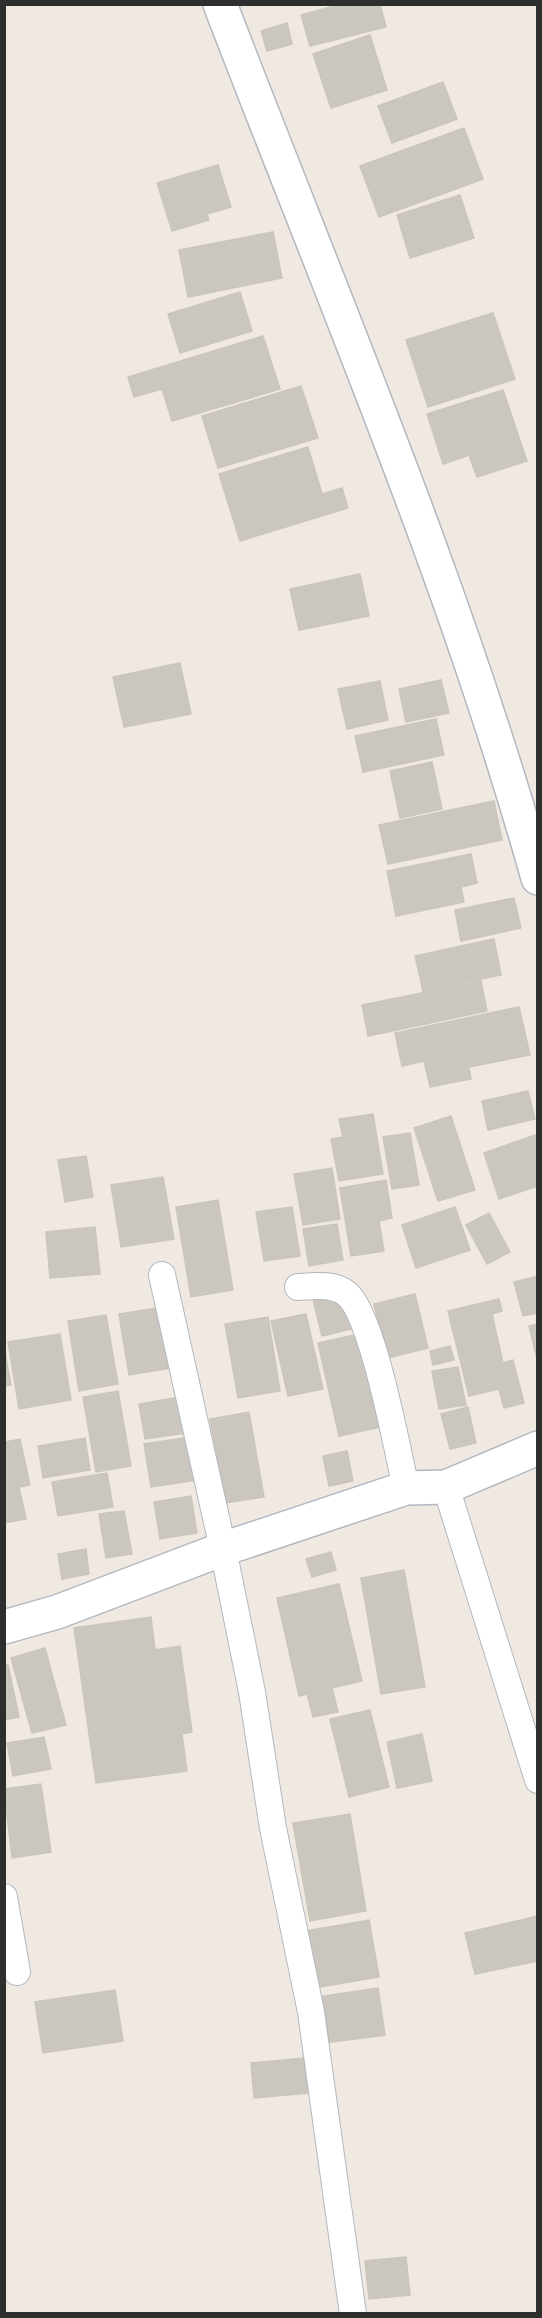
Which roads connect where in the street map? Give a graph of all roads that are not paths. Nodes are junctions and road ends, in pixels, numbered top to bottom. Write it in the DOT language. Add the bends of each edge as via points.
graph roads {
  1 [pos="220,4"];
  2 [pos="537,878"];
  3 [pos="162,1275"];
  4 [pos="298,1287"];
  5 [pos="537,1448"];
  6 [pos="446,1487"];
  7 [pos="406,1488"];
  8 [pos="223,1549"];
  9 [pos="4,1627"];
  10 [pos="537,1780"];
  11 [pos="4,1897"];
  12 [pos="17,1972"];
  13 [pos="353,2313"];
  1 -- 2 [label="street" via="413,498 516,802"];
  3 -- 8 [label="street"];
  4 -- 7 [label="street" via="327,1285 346,1293 359,1309 369,1334"];
  5 -- 6 [label="street"];
  6 -- 7 [label="street"];
  6 -- 10 [label="street"];
  7 -- 8 [label="street"];
  8 -- 9 [label="street" via="57,1612"];
  8 -- 13 [label="street" via="311,2012"];
  11 -- 12 [label="street"];
}
